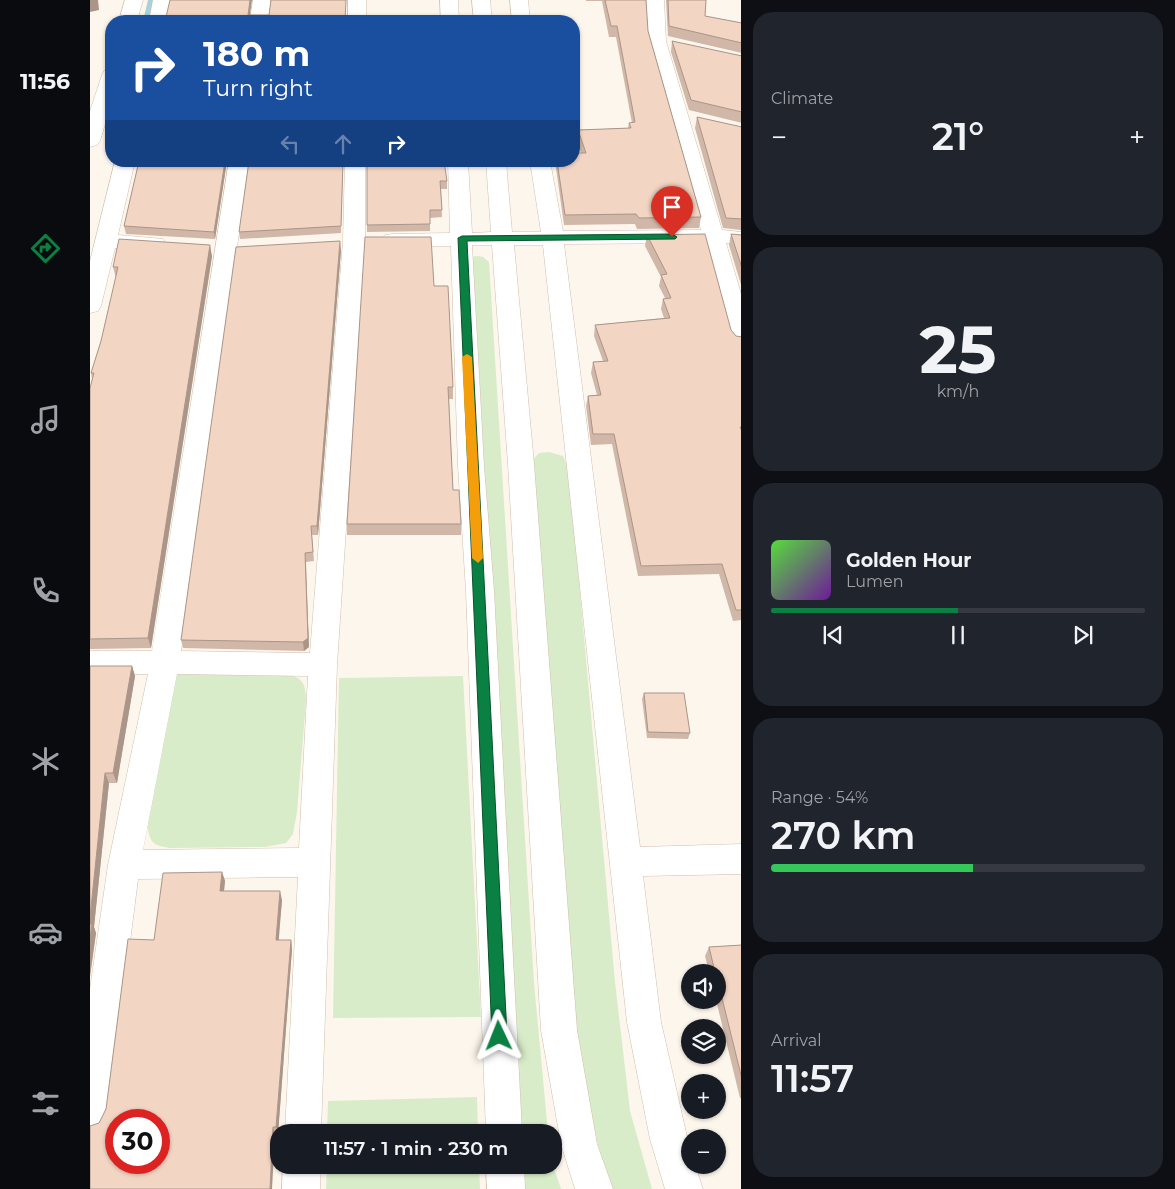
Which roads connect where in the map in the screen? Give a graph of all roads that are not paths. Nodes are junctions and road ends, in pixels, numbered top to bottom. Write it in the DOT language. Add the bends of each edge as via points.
graph roads {
  1 [pos="134,0"];
  2 [pos="162,0"];
  3 [pos="262,0"];
  4 [pos="357,0"];
  5 [pos="448,0"];
  6 [pos="481,0"];
  7 [pos="519,0"];
  8 [pos="655,0"];
  9 [pos="130,15"];
  10 [pos="159,15"];
  11 [pos="260,15"];
  12 [pos="357,15"];
  13 [pos="449,15"];
  14 [pos="482,15"];
  15 [pos="520,15"];
  16 [pos="105,94"];
  17 [pos="90,142"];
  18 [pos="124,167"];
  19 [pos="238,167"];
  20 [pos="354,167"];
  21 [pos="458,167"];
  22 [pos="497,167"];
  23 [pos="541,167"];
  24 [pos="712,236"];
  25 [pos="462,238"];
  26 [pos="553,238"];
  27 [pos="741,238"];
  28 [pos="503,239"];
  29 [pos="345,241"];
  30 [pos="105,242"];
  31 [pos="171,245"];
  32 [pos="90,306"];
  33 [pos="740,334"];
  34 [pos="165,662"];
  35 [pos="90,663"];
  36 [pos="323,665"];
  37 [pos="741,859"];
  38 [pos="316,862"];
  39 [pos="627,862"];
  40 [pos="124,865"];
  41 [pos="90,1115"];
  42 [pos="303,1124"];
  43 [pos="504,1124"];
  44 [pos="302,1174"];
  45 [pos="505,1174"];
  46 [pos="301,1189"];
  47 [pos="506,1189"];
  48 [pos="594,1189"];
  49 [pos="684,1189"];
  1 -- 9 [label="street"];
  2 -- 10 [label="street"];
  3 -- 11 [label="street"];
  4 -- 12 [label="street"];
  5 -- 13 [label="street"];
  6 -- 14 [label="street"];
  7 -- 15 [label="street"];
  8 -- 24 [label="street" via="689,118"];
  16 -- 17 [label="street"];
  18 -- 30 [label="street"];
  19 -- 34 [label="street"];
  20 -- 29 [label="street"];
  21 -- 25 [label="street"];
  22 -- 28 [label="street"];
  23 -- 26 [label="street"];
  24 -- 26 [label="street"];
  24 -- 27 [label="street"];
  24 -- 33 [label="street"];
  25 -- 28 [label="street"];
  25 -- 29 [label="street"];
  25 -- 43 [label="street"];
  26 -- 28 [label="street"];
  26 -- 39 [label="street"];
  28 -- 48 [label="street" via="559,1030 579,1144"];
  29 -- 36 [label="street"];
  30 -- 31 [label="street"];
  30 -- 32 [label="street"];
  34 -- 35 [label="street"];
  34 -- 36 [label="street"];
  34 -- 40 [label="street"];
  36 -- 38 [label="street"];
  37 -- 39 [label="street"];
  38 -- 40 [label="street"];
  38 -- 42 [label="street"];
  39 -- 49 [label="street" via="644,1022 668,1139"];
  40 -- 41 [label="street"];
  44 -- 46 [label="street"];
  45 -- 47 [label="street"];
}
